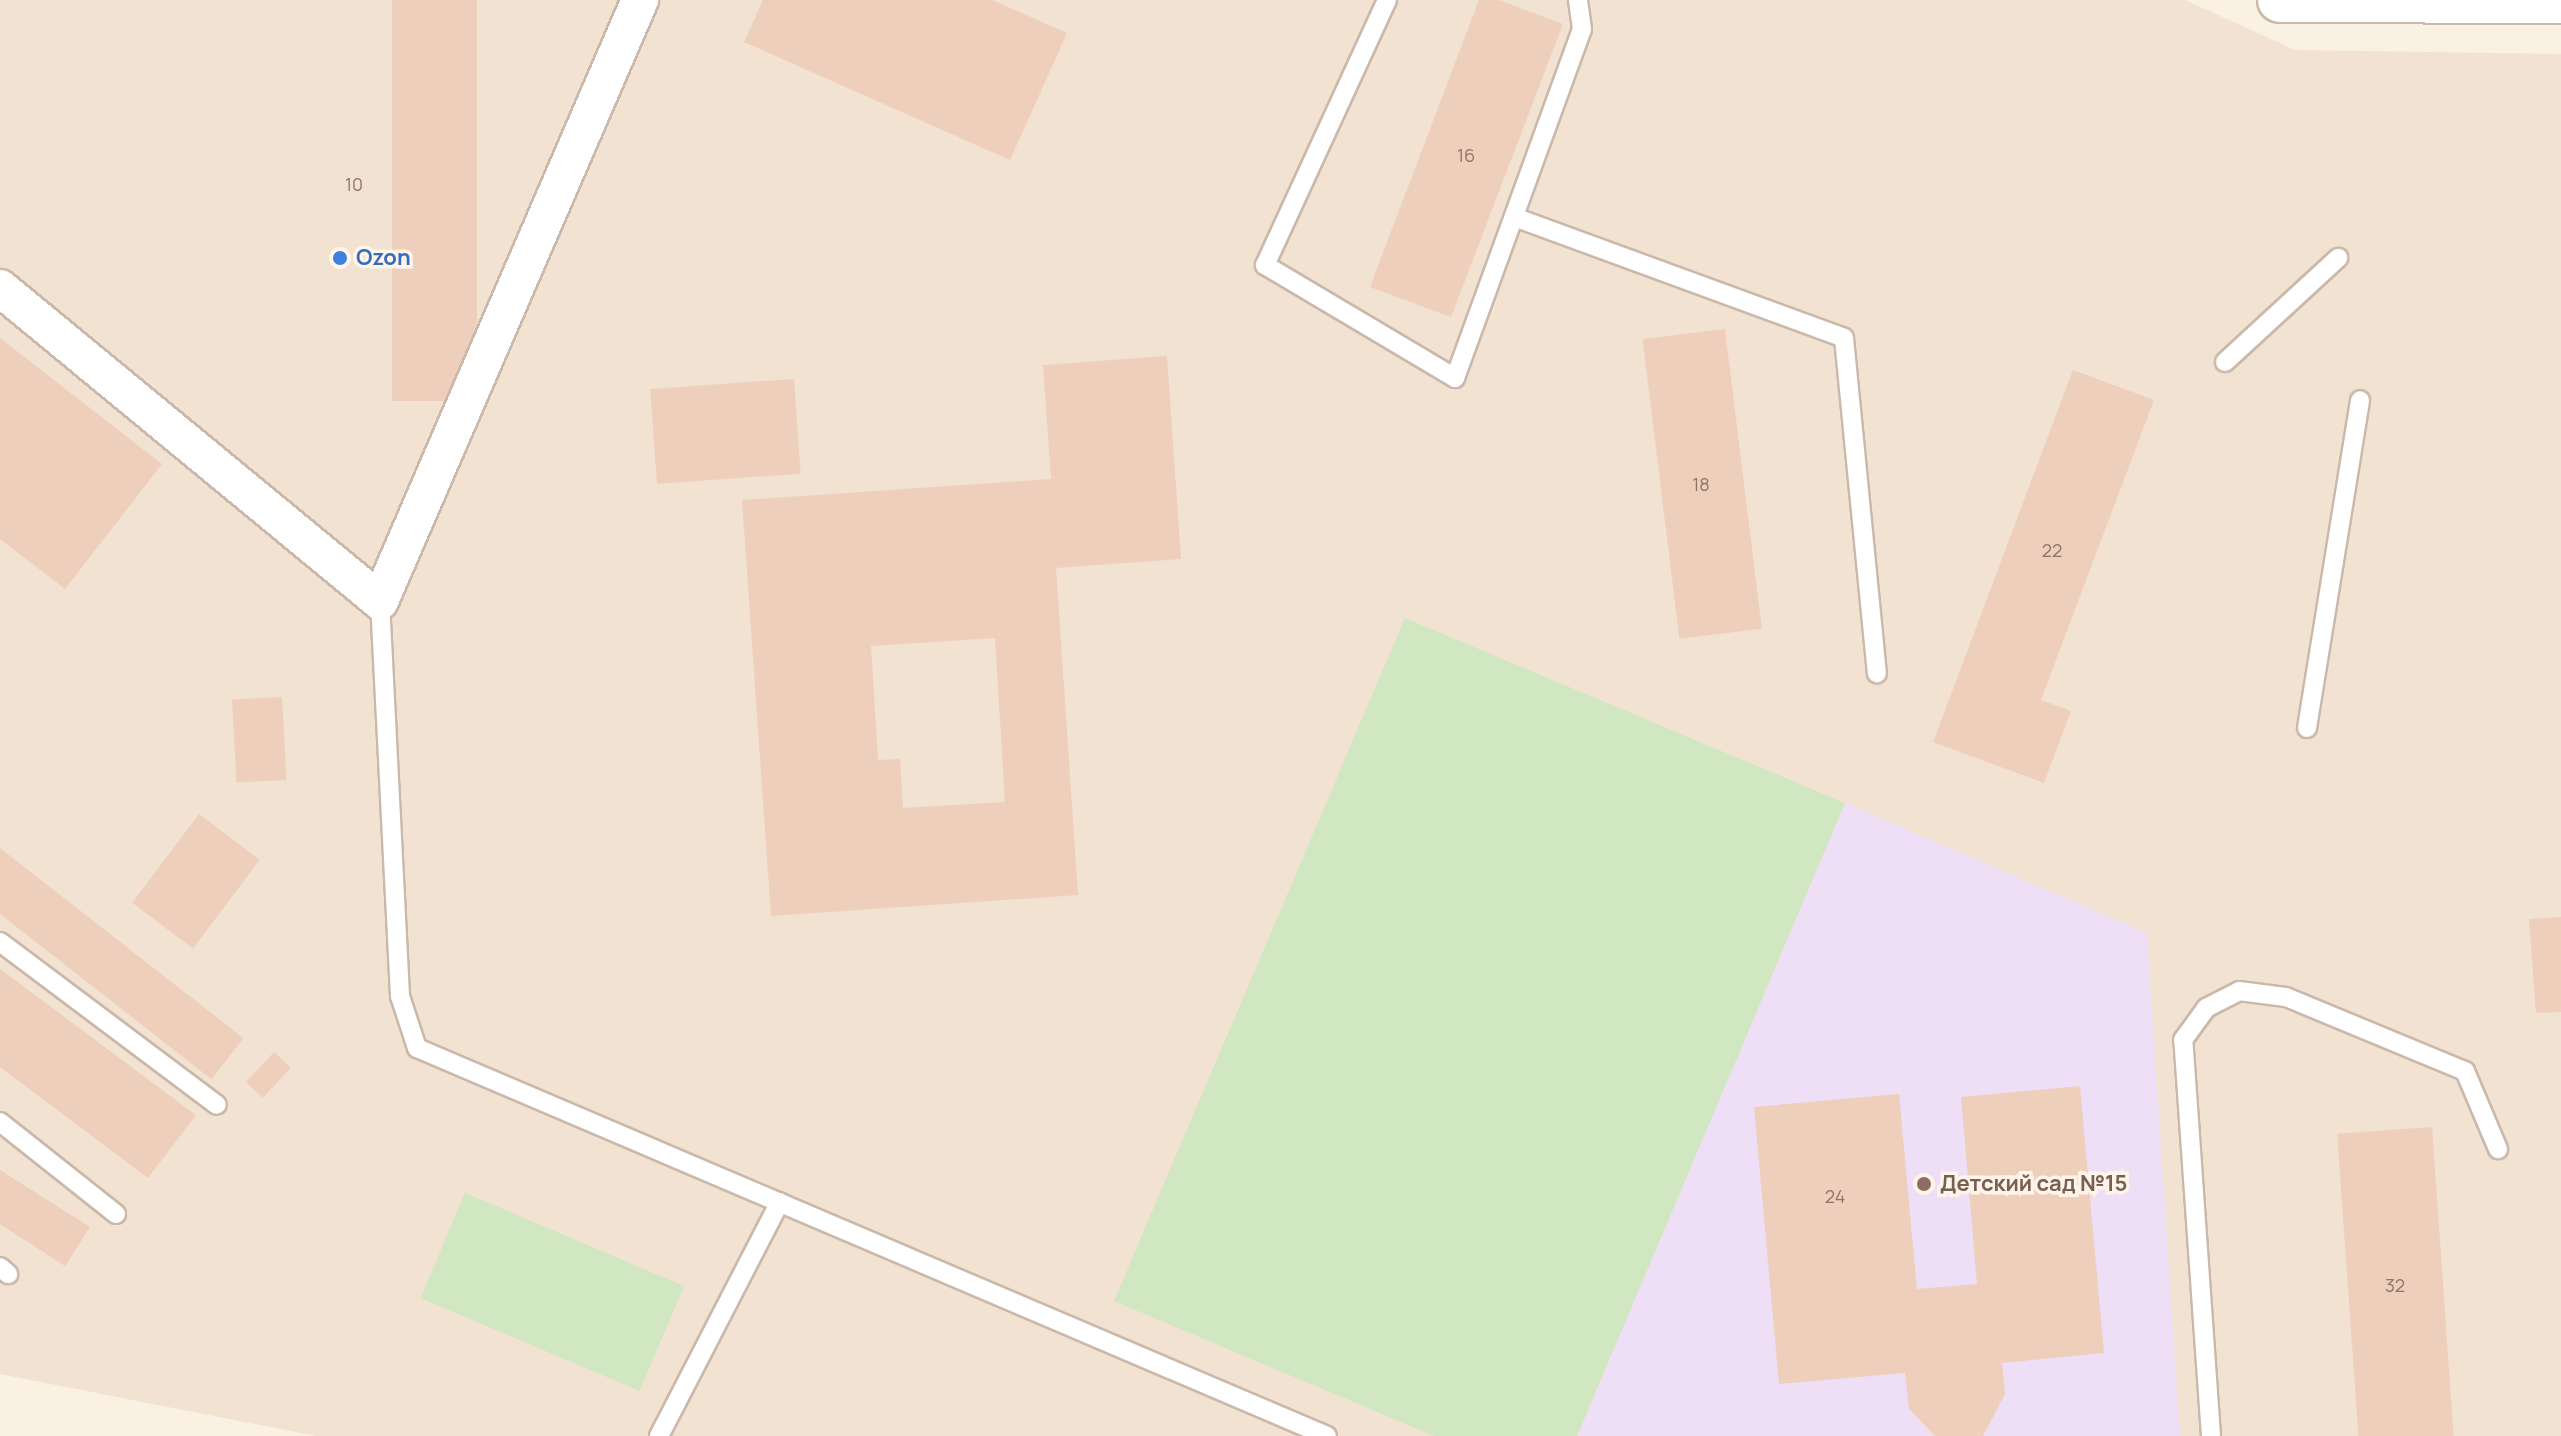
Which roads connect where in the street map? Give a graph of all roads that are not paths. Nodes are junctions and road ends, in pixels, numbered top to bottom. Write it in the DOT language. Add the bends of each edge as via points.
graph roads {
  1 [pos="640,0"];
  2 [pos="1387,0"];
  3 [pos="1578,0"];
  4 [pos="2280,0"];
  5 [pos="2561,1"];
  6 [pos="1514,217"];
  7 [pos="2338,258"];
  8 [pos="0,288"];
  9 [pos="2225,362"];
  10 [pos="2360,400"];
  11 [pos="380,601"];
  12 [pos="1877,673"];
  13 [pos="2307,728"];
  14 [pos="0,942"];
  15 [pos="217,1105"];
  16 [pos="0,1122"];
  17 [pos="2498,1149"];
  18 [pos="780,1202"];
  19 [pos="116,1214"];
  20 [pos="659,1436"];
  21 [pos="1327,1436"];
  22 [pos="2211,1436"];
  1 -- 11 [label="street"];
  2 -- 6 [label="lane" via="1265,265 1455,378"];
  3 -- 6 [label="lane" via="1582,29"];
  4 -- 5 [label="street"];
  6 -- 12 [label="lane" via="1844,338"];
  7 -- 9 [label="lane"];
  8 -- 11 [label="street"];
  10 -- 13 [label="lane"];
  11 -- 18 [label="lane" via="400,996 417,1048"];
  14 -- 15 [label="lane"];
  16 -- 19 [label="lane"];
  17 -- 22 [label="lane" via="2465,1071 2286,997 2239,991 2206,1008 2183,1040"];
  18 -- 20 [label="lane"];
  18 -- 21 [label="lane"];
}
